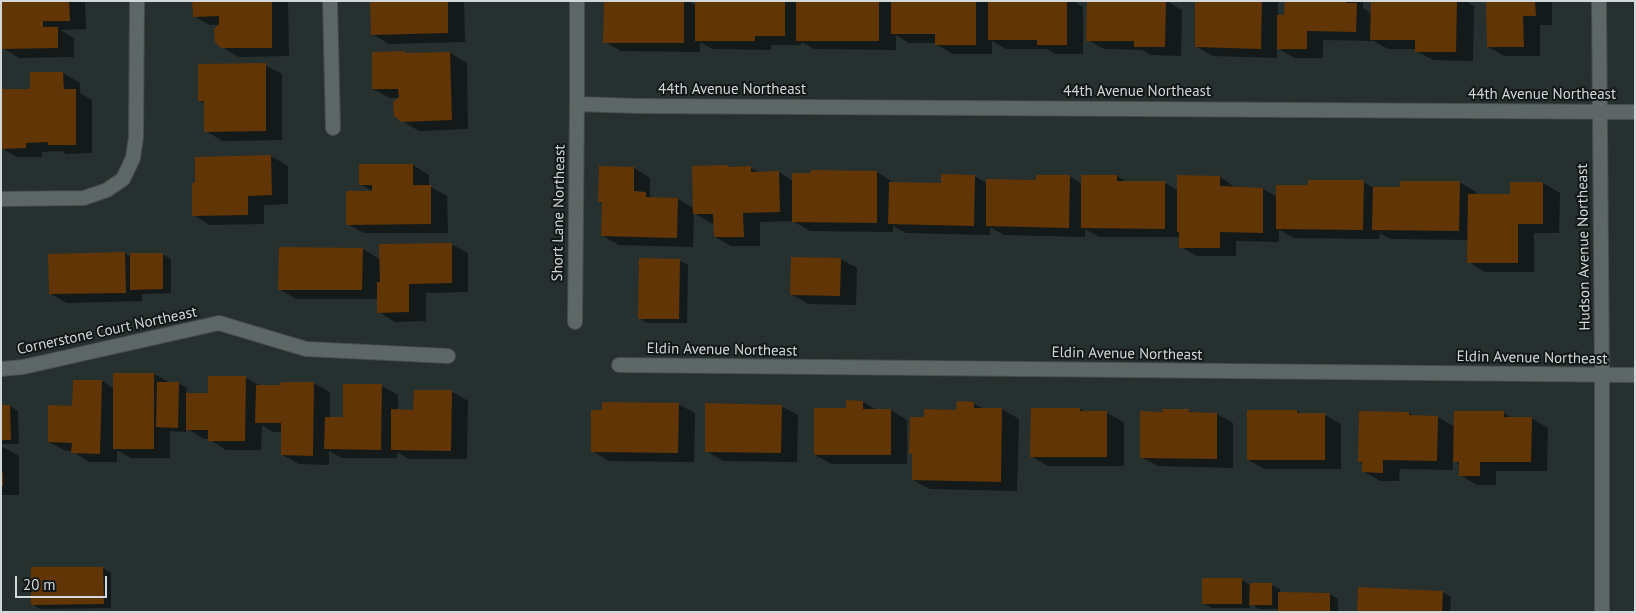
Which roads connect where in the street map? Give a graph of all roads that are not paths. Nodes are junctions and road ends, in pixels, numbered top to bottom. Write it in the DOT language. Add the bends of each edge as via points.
graph roads {
  1 [pos="137,1"];
  2 [pos="330,1"];
  3 [pos="577,1"];
  4 [pos="1598,1"];
  5 [pos="577,104"];
  6 [pos="1599,111"];
  7 [pos="1635,112"];
  8 [pos="333,128"];
  9 [pos="1,199"];
  10 [pos="575,322"];
  11 [pos="448,356"];
  12 [pos="619,365"];
  13 [pos="1,369"];
  14 [pos="1602,375"];
  15 [pos="1635,375"];
  16 [pos="1602,612"];
  1 -- 9 [label="street" via="136,137 133,158 122,179 107,190 84,198"];
  2 -- 8 [label="street"];
  3 -- 5 [label="street, Short Lane Northeast"];
  4 -- 6 [label="street, Hudson Avenue Northeast"];
  5 -- 6 [label="street, 44th Avenue Northeast"];
  5 -- 10 [label="street, Short Lane Northeast"];
  6 -- 7 [label="street, 44th Avenue Northeast"];
  6 -- 14 [label="street, Hudson Avenue Northeast"];
  11 -- 13 [label="street, Cornerstone Court Northeast" via="306,349 219,323 23,367"];
  12 -- 14 [label="street, Eldin Avenue Northeast"];
  14 -- 15 [label="street, Eldin Avenue Northeast"];
  14 -- 16 [label="street, Hudson Avenue Northeast"];
}
